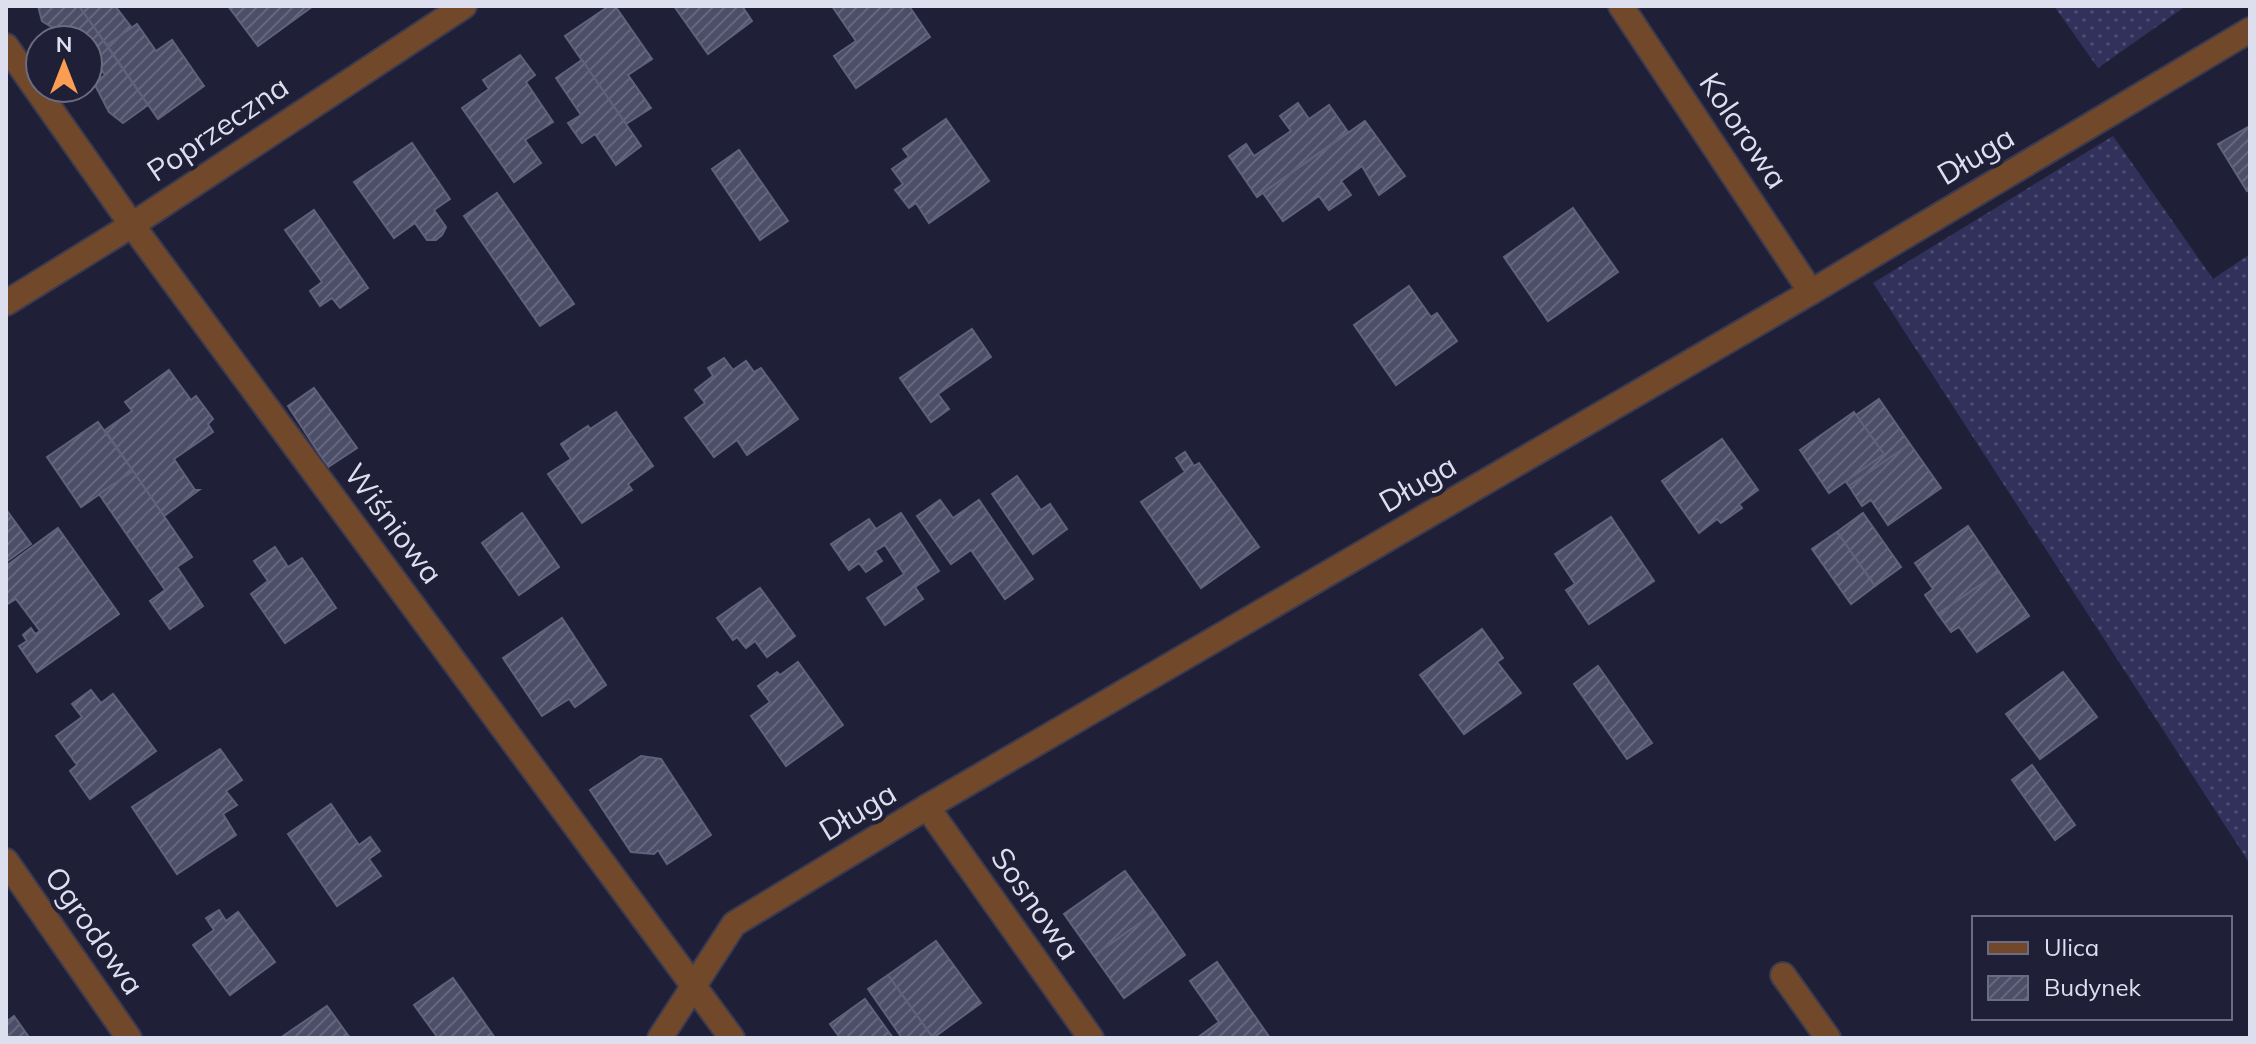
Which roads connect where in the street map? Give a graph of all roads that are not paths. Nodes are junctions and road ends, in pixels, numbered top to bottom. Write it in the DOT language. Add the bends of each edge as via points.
graph roads {
  1 [pos="464,6"];
  2 [pos="1621,6"];
  3 [pos="2250,30"];
  4 [pos="6,46"];
  5 [pos="132,225"];
  6 [pos="1811,292"];
  7 [pos="6,303"];
  8 [pos="927,807"];
  9 [pos="6,861"];
  10 [pos="1783,975"];
  11 [pos="695,985"];
  12 [pos="129,1038"];
  13 [pos="660,1038"];
  14 [pos="732,1038"];
  15 [pos="1091,1038"];
  16 [pos="1828,1038"];
  1 -- 5 [label="street, Poprzeczna"];
  2 -- 6 [label="street, Kolorowa"];
  3 -- 6 [label="street, Długa"];
  4 -- 5 [label="street, Wiśniowa"];
  5 -- 7 [label="street, Poprzeczna"];
  5 -- 11 [label="street, Wiśniowa"];
  6 -- 8 [label="street, Długa"];
  8 -- 11 [label="street, Długa" via="734,924"];
  8 -- 15 [label="street, Sosnowa"];
  9 -- 12 [label="street, Ogrodowa"];
  10 -- 16 [label="street"];
  11 -- 13 [label="street, Długa"];
  11 -- 14 [label="street, Wiśniowa"];
}
